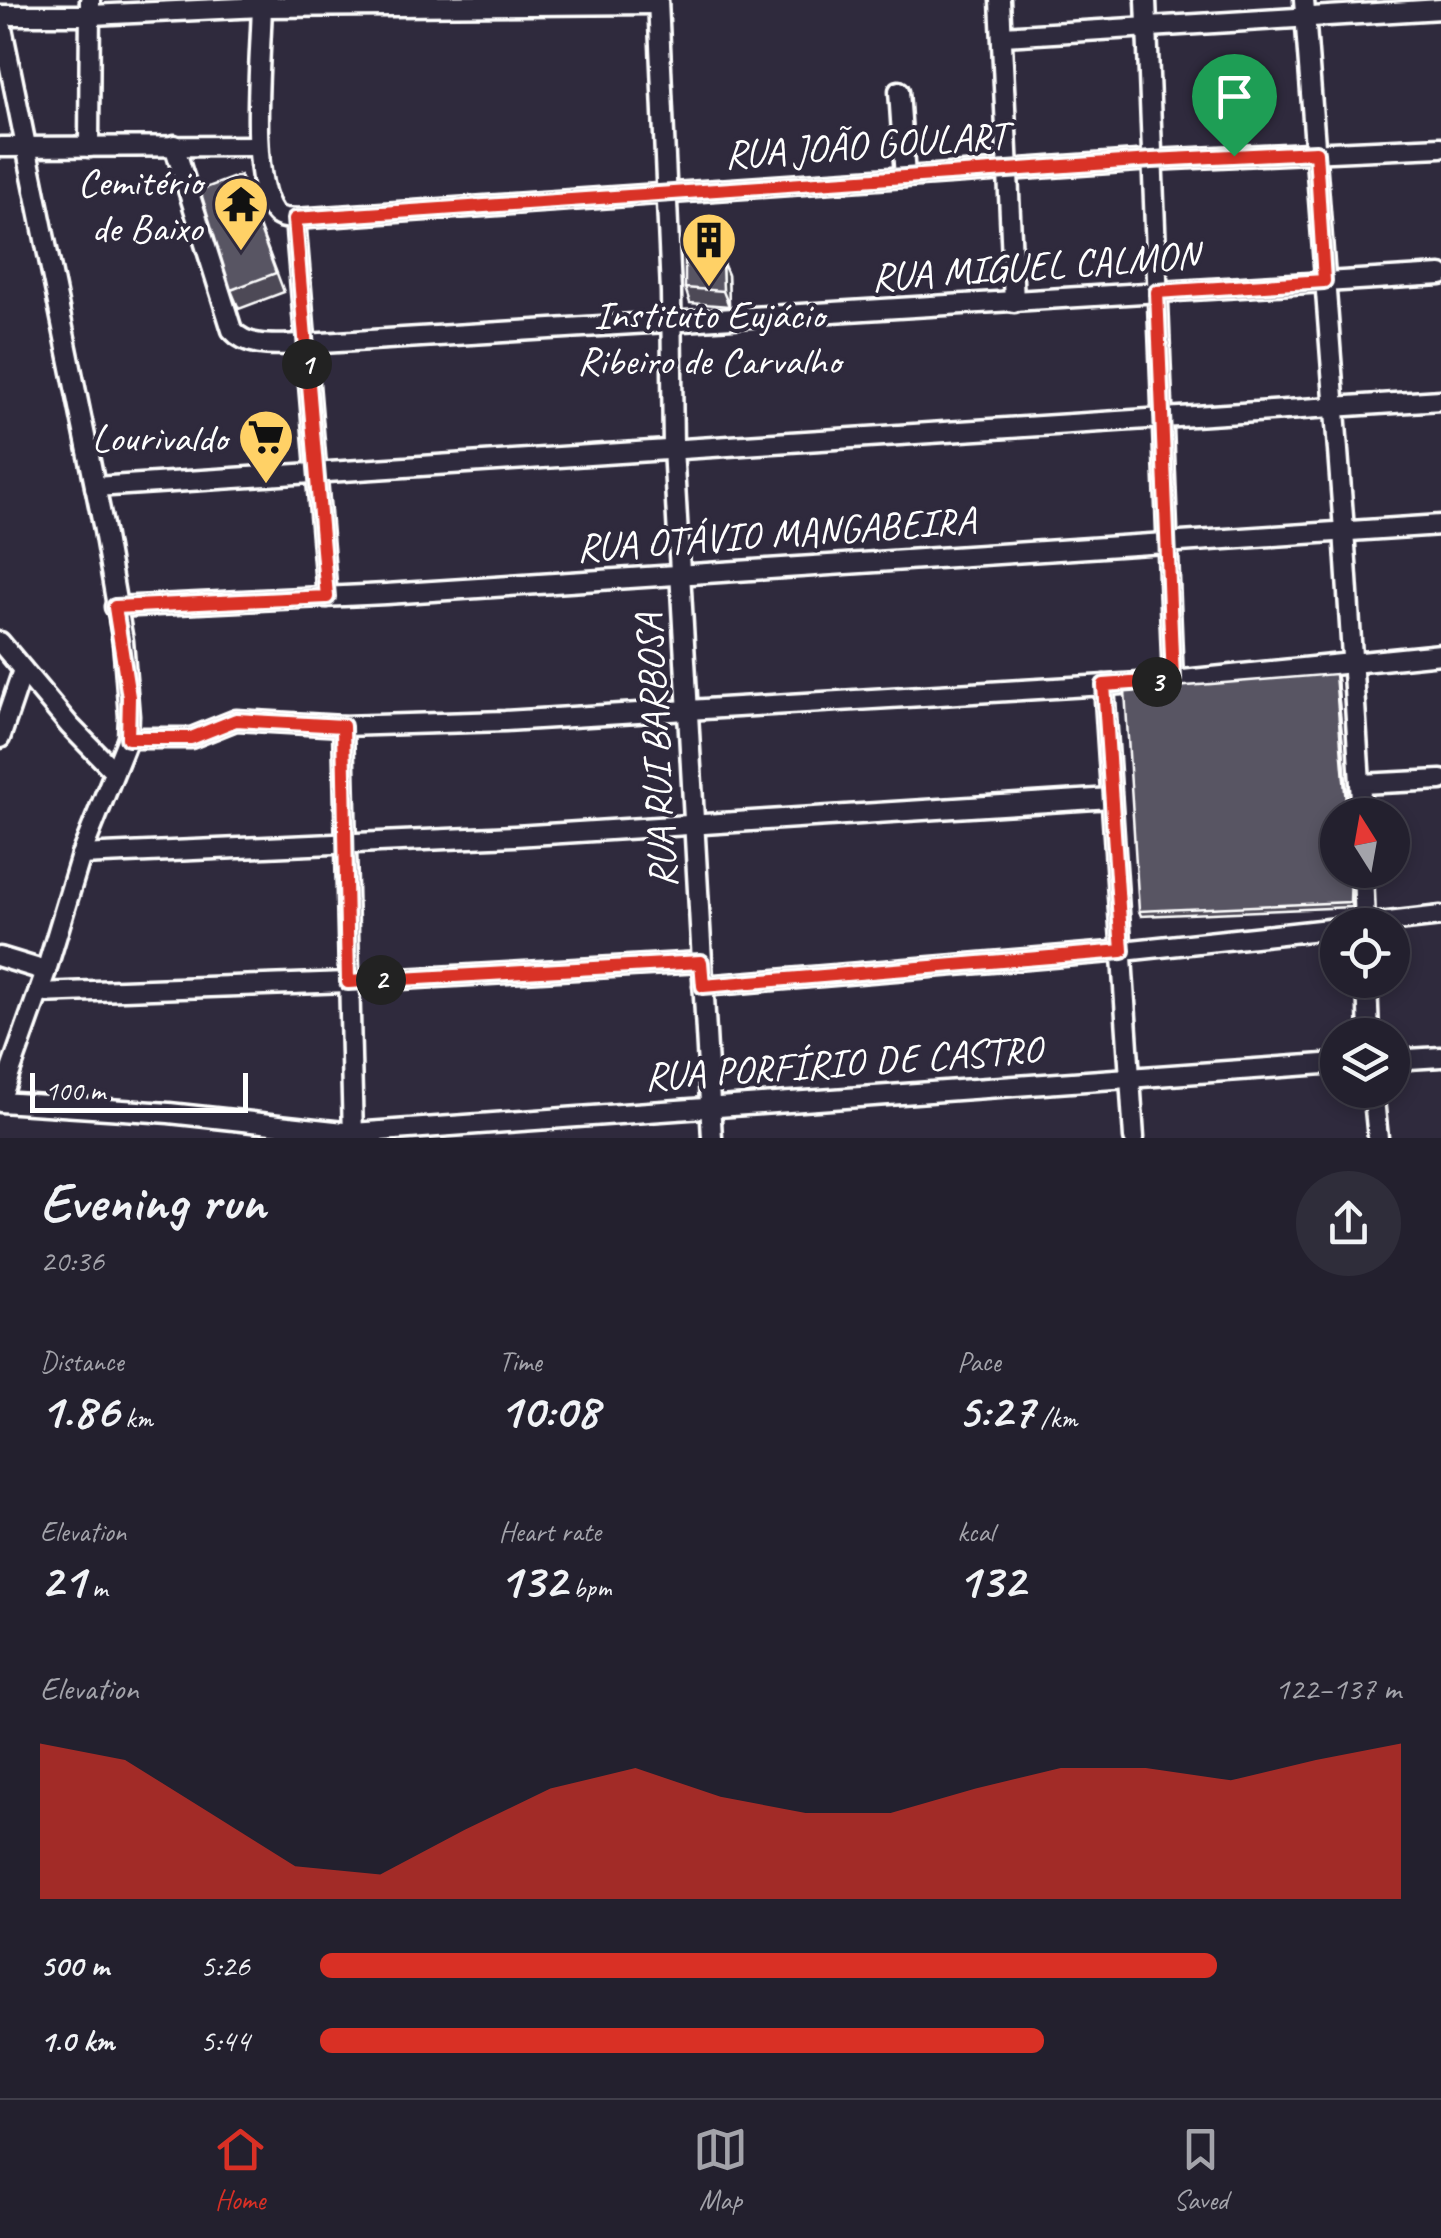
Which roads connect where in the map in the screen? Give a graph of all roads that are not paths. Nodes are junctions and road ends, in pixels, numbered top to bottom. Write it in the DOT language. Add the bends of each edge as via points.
graph roads {
  1 [pos="1000,0"];
  2 [pos="1146,0"];
  3 [pos="658,2"];
  4 [pos="262,4"];
  5 [pos="90,8"];
  6 [pos="1441,9"];
  7 [pos="1304,10"];
  8 [pos="0,16"];
  9 [pos="1147,25"];
  10 [pos="1003,36"];
  11 [pos="899,91"];
  12 [pos="174,146"];
  13 [pos="258,146"];
  14 [pos="25,147"];
  15 [pos="89,147"];
  16 [pos="0,148"];
  17 [pos="1441,148"];
  18 [pos="1316,152"];
  19 [pos="1152,160"];
  20 [pos="1010,170"];
  21 [pos="905,176"];
  22 [pos="666,193"];
  23 [pos="295,219"];
  24 [pos="1441,275"];
  25 [pos="1324,281"];
  26 [pos="1157,292"];
  27 [pos="1014,302"];
  28 [pos="671,323"];
  29 [pos="305,344"];
  30 [pos="1441,400"];
  31 [pos="1334,405"];
  32 [pos="1162,418"];
  33 [pos="673,448"];
  34 [pos="316,472"];
  35 [pos="94,487"];
  36 [pos="1441,526"];
  37 [pos="1344,530"];
  38 [pos="1166,542"];
  39 [pos="680,574"];
  40 [pos="327,597"];
  41 [pos="115,607"];
  42 [pos="0,642"];
  43 [pos="1441,654"];
  44 [pos="1353,661"];
  45 [pos="24,670"];
  46 [pos="1173,680"];
  47 [pos="1104,685"];
  48 [pos="688,710"];
  49 [pos="343,726"];
  50 [pos="0,738"];
  51 [pos="128,738"];
  52 [pos="114,771"];
  53 [pos="1441,780"];
  54 [pos="1360,784"];
  55 [pos="1111,798"];
  56 [pos="1361,798"];
  57 [pos="695,826"];
  58 [pos="344,846"];
  59 [pos="81,856"];
  60 [pos="1441,916"];
  61 [pos="1410,920"];
  62 [pos="1320,930"];
  63 [pos="1122,951"];
  64 [pos="0,957"];
  65 [pos="701,962"];
  66 [pos="46,971"];
  67 [pos="348,982"];
  68 [pos="703,986"];
  69 [pos="38,993"];
  70 [pos="1441,1057"];
  71 [pos="1410,1059"];
  72 [pos="1320,1065"];
  73 [pos="1131,1077"];
  74 [pos="0,1102"];
  75 [pos="711,1108"];
  76 [pos="1375,1108"];
  77 [pos="353,1135"];
  78 [pos="712,1138"];
  79 [pos="1134,1138"];
  80 [pos="1378,1138"];
  1 -- 10 [label="street"];
  2 -- 9 [label="street"];
  3 -- 4 [label="street"];
  3 -- 22 [label="street, RUA RUI BARBOSA"];
  4 -- 5 [label="street"];
  4 -- 13 [label="street"];
  5 -- 8 [label="street"];
  5 -- 15 [label="street"];
  6 -- 7 [label="street"];
  7 -- 9 [label="street"];
  7 -- 18 [label="street"];
  8 -- 14 [label="street"];
  9 -- 10 [label="street"];
  9 -- 19 [label="street"];
  10 -- 20 [label="street"];
  11 -- 21 [label="street"];
  12 -- 13 [label="street"];
  12 -- 15 [label="street"];
  12 -- 29 [label="street, RUA MIGUEL CALMON" via="232,330 250,342"];
  13 -- 23 [label="street" via="274,212"];
  14 -- 15 [label="street"];
  14 -- 16 [label="street"];
  14 -- 35 [label="street"];
  17 -- 18 [label="street, RUA JOÃO GOULART"];
  18 -- 19 [label="street, RUA JOÃO GOULART"];
  18 -- 25 [label="street"];
  19 -- 20 [label="street, RUA JOÃO GOULART"];
  19 -- 26 [label="street"];
  20 -- 21 [label="street, RUA JOÃO GOULART"];
  20 -- 27 [label="street"];
  21 -- 22 [label="street, RUA JOÃO GOULART"];
  22 -- 23 [label="street, RUA JOÃO GOULART"];
  22 -- 28 [label="street, RUA RUI BARBOSA"];
  23 -- 29 [label="street"];
  24 -- 25 [label="street, RUA MIGUEL CALMON"];
  25 -- 26 [label="street, RUA MIGUEL CALMON"];
  25 -- 31 [label="street"];
  26 -- 27 [label="street, RUA MIGUEL CALMON"];
  26 -- 32 [label="street"];
  27 -- 28 [label="street, RUA MIGUEL CALMON"];
  28 -- 29 [label="street, RUA MIGUEL CALMON"];
  28 -- 33 [label="street, RUA RUI BARBOSA"];
  29 -- 34 [label="street"];
  30 -- 31 [label="street"];
  31 -- 32 [label="street"];
  31 -- 37 [label="street"];
  32 -- 33 [label="street"];
  32 -- 38 [label="street"];
  33 -- 34 [label="street"];
  33 -- 39 [label="street, RUA RUI BARBOSA"];
  34 -- 35 [label="street"];
  34 -- 40 [label="street"];
  35 -- 41 [label="street"];
  36 -- 37 [label="street, RUA OTÁVIO MANGABEIRA"];
  37 -- 38 [label="street, RUA OTÁVIO MANGABEIRA"];
  37 -- 44 [label="street"];
  38 -- 39 [label="street, RUA OTÁVIO MANGABEIRA"];
  38 -- 46 [label="street"];
  39 -- 40 [label="street, RUA OTÁVIO MANGABEIRA"];
  39 -- 48 [label="street, RUA RUI BARBOSA"];
  40 -- 41 [label="street, RUA OTÁVIO MANGABEIRA"];
  41 -- 51 [label="street" via="128,686"];
  42 -- 45 [label="street"];
  43 -- 44 [label="street"];
  44 -- 46 [label="street"];
  44 -- 54 [label="street"];
  45 -- 50 [label="street"];
  45 -- 52 [label="street"];
  46 -- 47 [label="street"];
  47 -- 48 [label="street"];
  47 -- 55 [label="street"];
  48 -- 49 [label="street"];
  48 -- 57 [label="street, RUA RUI BARBOSA"];
  49 -- 51 [label="street" via="236,720 191,738"];
  49 -- 58 [label="street"];
  51 -- 52 [label="street"];
  52 -- 59 [label="street"];
  53 -- 54 [label="street"];
  54 -- 56 [label="street"];
  55 -- 57 [label="street"];
  55 -- 63 [label="street"];
  57 -- 58 [label="street"];
  57 -- 65 [label="street, RUA RUI BARBOSA"];
  58 -- 59 [label="street"];
  58 -- 67 [label="street"];
  59 -- 66 [label="street"];
  60 -- 61 [label="street"];
  62 -- 63 [label="street"];
  63 -- 68 [label="street"];
  63 -- 73 [label="street"];
  64 -- 66 [label="street"];
  65 -- 67 [label="street"];
  65 -- 68 [label="street, RUA RUI BARBOSA"];
  66 -- 69 [label="street"];
  67 -- 69 [label="street"];
  67 -- 77 [label="street"];
  68 -- 75 [label="street, RUA RUI BARBOSA"];
  69 -- 74 [label="street"];
  70 -- 71 [label="street"];
  72 -- 73 [label="street, RUA PORFÍRIO DE CASTRO"];
  73 -- 75 [label="street, RUA PORFÍRIO DE CASTRO"];
  73 -- 79 [label="street"];
  74 -- 77 [label="street, RUA PORFÍRIO DE CASTRO"];
  75 -- 77 [label="street, RUA PORFÍRIO DE CASTRO"];
  75 -- 78 [label="street, RUA RUI BARBOSA"];
  76 -- 80 [label="street"];
}
